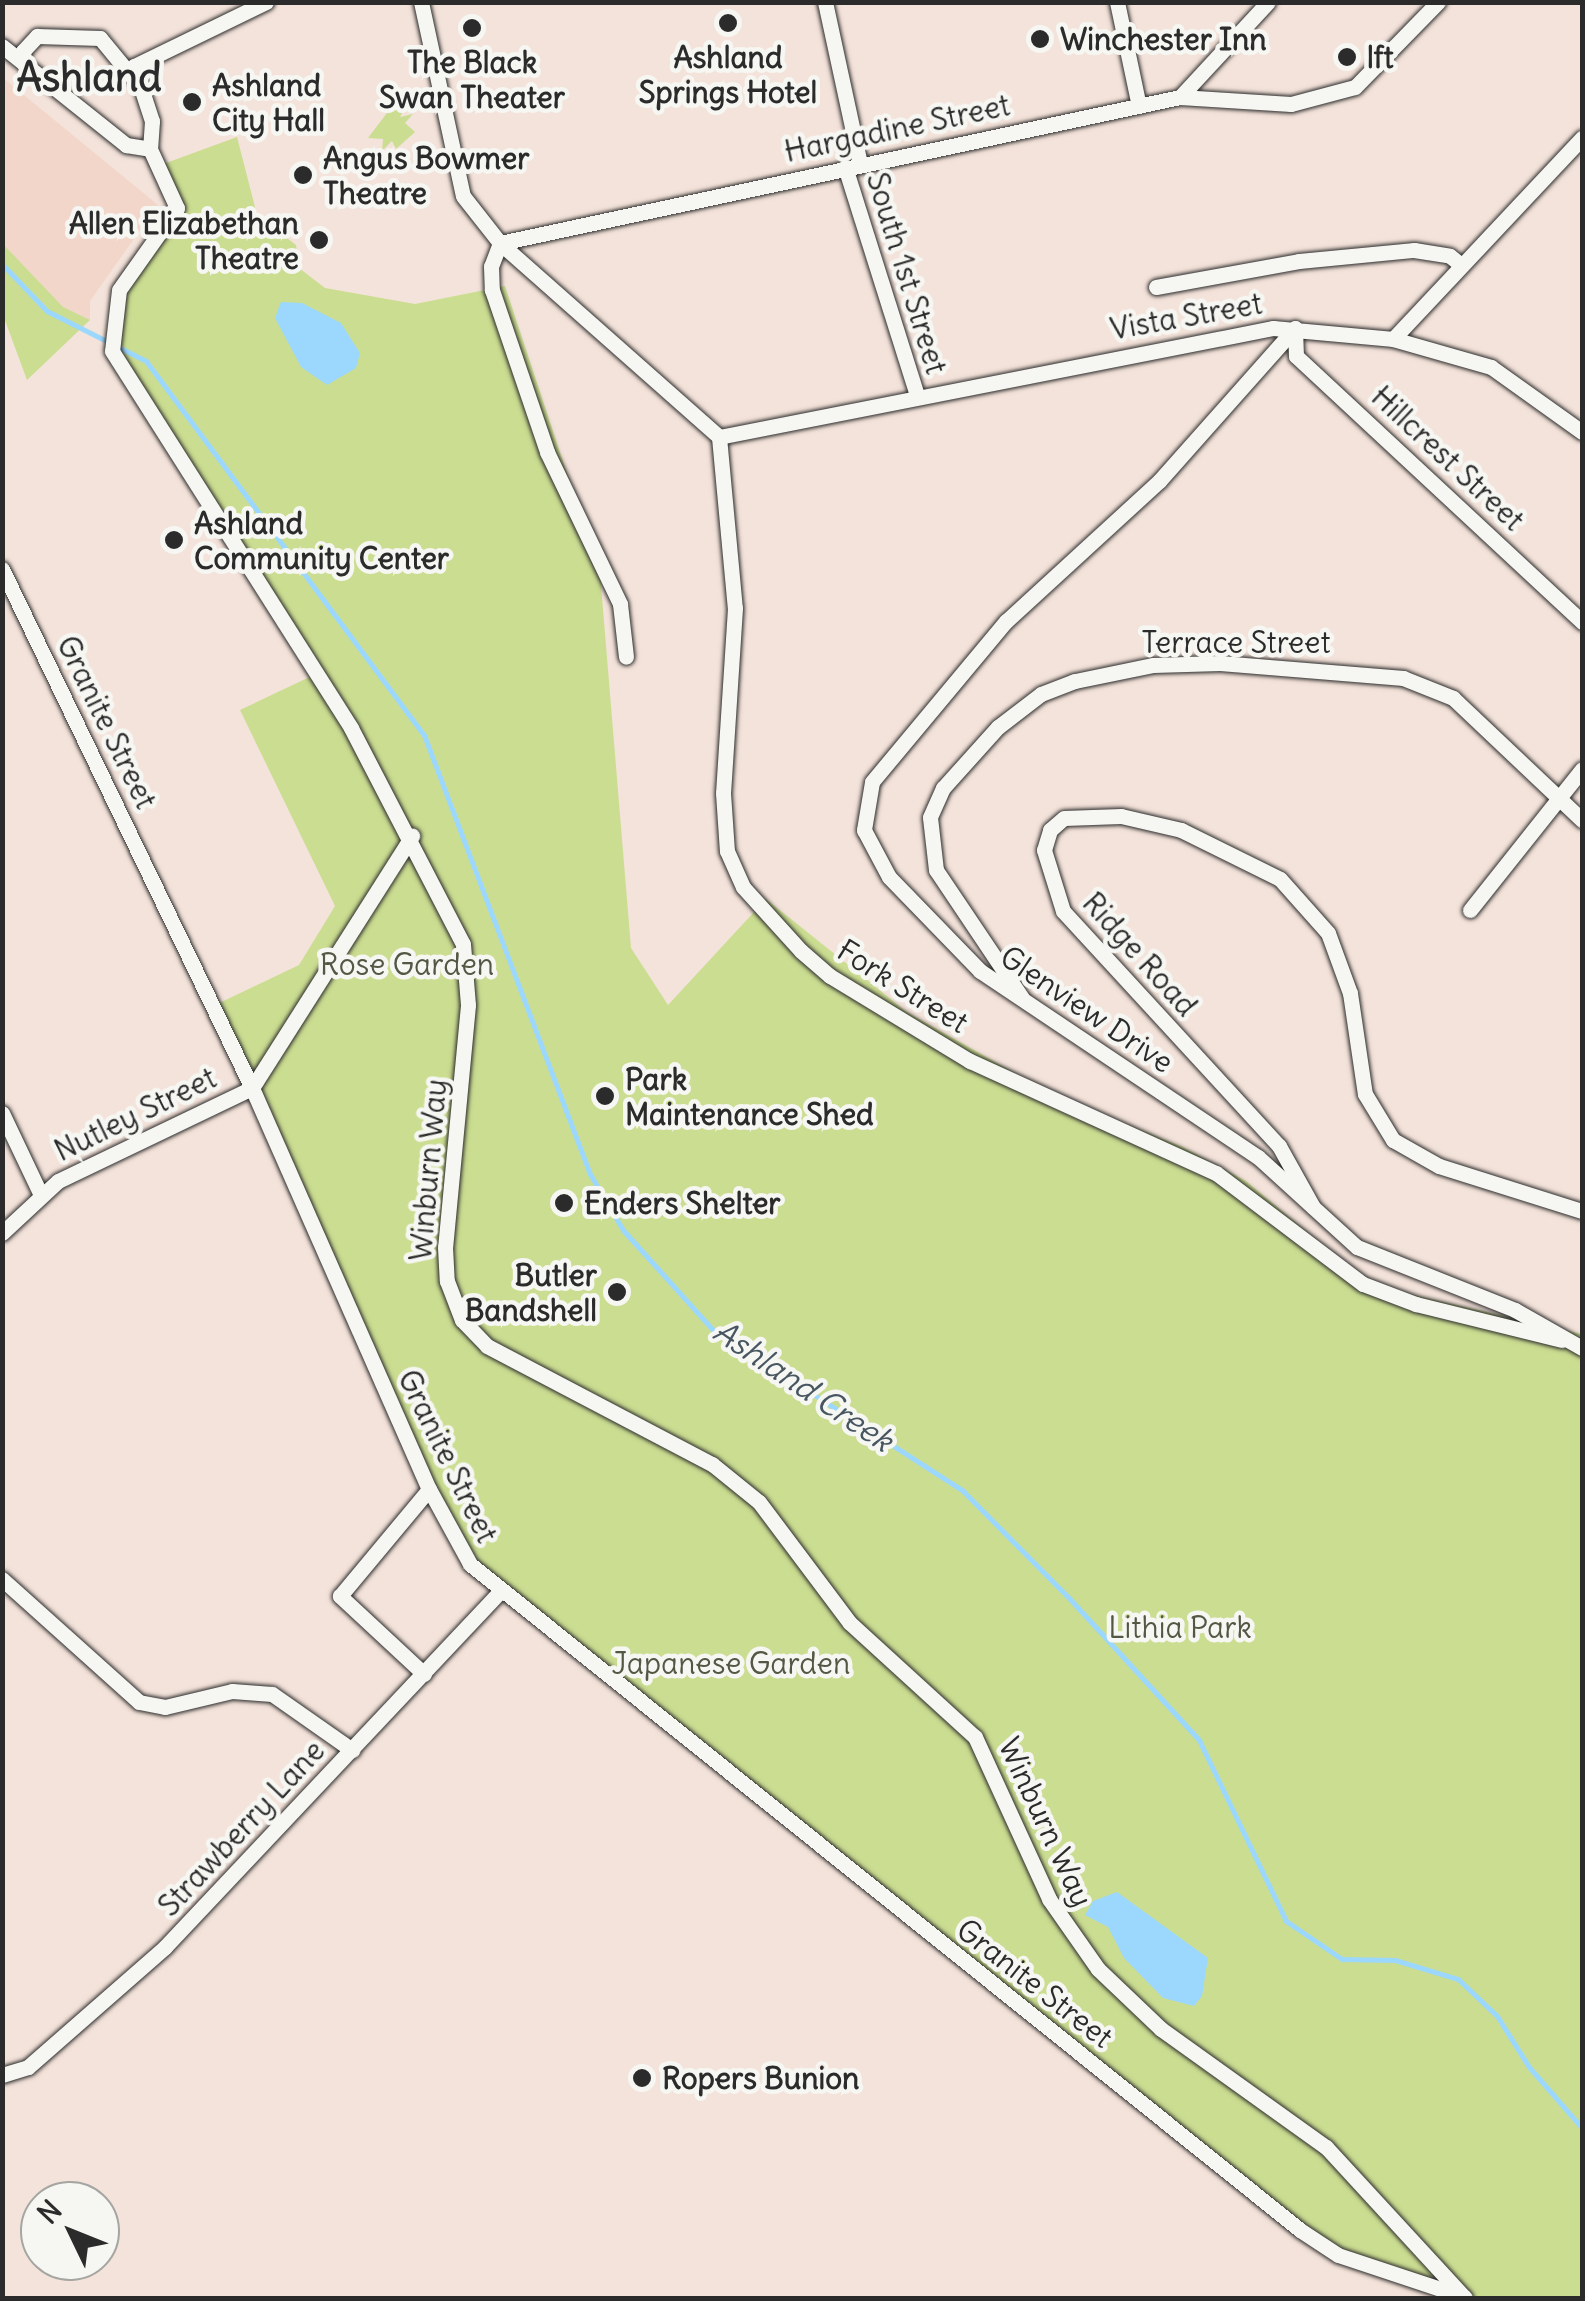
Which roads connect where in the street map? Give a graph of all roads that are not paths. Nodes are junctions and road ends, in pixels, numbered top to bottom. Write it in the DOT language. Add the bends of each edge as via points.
graph roads {
  1 [pos="243,2"];
  2 [pos="266,2"];
  3 [pos="421,2"];
  4 [pos="826,2"];
  5 [pos="1116,2"];
  6 [pos="1268,2"];
  7 [pos="1438,2"];
  8 [pos="228,20"];
  9 [pos="2,46"];
  10 [pos="24,64"];
  11 [pos="133,78"];
  12 [pos="1180,97"];
  13 [pos="1139,106"];
  14 [pos="1582,138"];
  15 [pos="150,149"];
  16 [pos="852,165"];
  17 [pos="500,242"];
  18 [pos="1461,266"];
  19 [pos="1156,287"];
  20 [pos="1295,328"];
  21 [pos="1392,339"];
  22 [pos="917,396"];
  23 [pos="1582,432"];
  24 [pos="719,437"];
  25 [pos="2,569"];
  26 [pos="1582,622"];
  27 [pos="626,657"];
  28 [pos="1582,769"];
  29 [pos="1561,800"];
  30 [pos="1582,820"];
  31 [pos="412,836"];
  32 [pos="1470,910"];
  33 [pos="1024,1002"];
  34 [pos="252,1088"];
  35 [pos="2,1112"];
  36 [pos="40,1193"];
  37 [pos="1582,1211"];
  38 [pos="1316,1214"];
  39 [pos="2,1233"];
  40 [pos="1562,1340"];
  41 [pos="1582,1348"];
  42 [pos="429,1489"];
  43 [pos="2,1578"];
  44 [pos="499,1592"];
  45 [pos="424,1674"];
  46 [pos="352,1750"];
  47 [pos="2,2074"];
  48 [pos="1466,2298"];
  1 -- 8 [label="street"];
  2 -- 8 [label="street"];
  3 -- 17 [label="street" via="462,196"];
  4 -- 16 [label="street, South 1st Street"];
  5 -- 13 [label="street"];
  6 -- 12 [label="street"];
  7 -- 12 [label="street, Hargadine Street" via="1354,86 1291,104"];
  8 -- 11 [label="street" via="138,61"];
  9 -- 10 [label="street"];
  10 -- 11 [label="street, Winburn Way" via="27,42 38,36 100,38"];
  10 -- 15 [label="street" via="126,145"];
  11 -- 15 [label="street, Winburn Way" via="152,121"];
  12 -- 13 [label="street, Hargadine Street"];
  13 -- 16 [label="street, Hargadine Street"];
  14 -- 18 [label="street"];
  15 -- 31 [label="street, Winburn Way" via="178,208 119,290 112,316 115,358"];
  16 -- 17 [label="street, Hargadine Street"];
  16 -- 22 [label="street, South 1st Street"];
  17 -- 24 [label="street"];
  17 -- 27 [label="street" via="492,290 547,452 620,604"];
  18 -- 19 [label="street" via="1450,256 1414,250 1299,261"];
  18 -- 21 [label="street"];
  20 -- 21 [label="street, Vista Street"];
  20 -- 22 [label="street, Vista Street" via="1203,338"];
  20 -- 26 [label="street, Hillcrest Street" via="1296,356"];
  20 -- 33 [label="street, Glenview Drive" via="1158,481 1006,621 872,782 864,830 889,877 980,972"];
  21 -- 23 [label="street, Vista Street" via="1491,367"];
  22 -- 24 [label="street, Vista Street"];
  24 -- 40 [label="street, Fork Street" via="735,608 724,831 732,867 758,905 830,976 1018,1085 1216,1172 1363,1284"];
  25 -- 34 [label="street, Granite Street"];
  28 -- 29 [label="street"];
  29 -- 30 [label="street, Terrace Street"];
  29 -- 32 [label="street"];
  29 -- 33 [label="street, Terrace Street" via="1453,698 1403,678 1220,662 1124,668 1056,688 1015,711 960,765 930,817 936,870"];
  31 -- 34 [label="street, Nutley Street"];
  31 -- 48 [label="street, Winburn Way" via="467,959 445,1247 447,1281 462,1320 487,1346 712,1464 758,1502 850,1623 975,1737 1048,1899 1098,1969 1199,2058 1326,2147"];
  33 -- 38 [label="street, Glenview Drive" via="1258,1157"];
  34 -- 36 [label="street, Nutley Street"];
  34 -- 42 [label="street, Granite Street"];
  35 -- 36 [label="street"];
  36 -- 39 [label="street, Nutley Street"];
  37 -- 38 [label="street, Ridge Road" via="1439,1166 1393,1140 1365,1094 1350,994 1328,933 1280,879 1181,830 1121,816 1064,818 1050,830 1044,850 1063,912 1279,1146"];
  38 -- 40 [label="street, Glenview Drive" via="1375,1257 1515,1310"];
  40 -- 41 [label="street, Glenview Drive"];
  42 -- 44 [label="street, Granite Street" via="460,1549"];
  42 -- 45 [label="street" via="340,1596"];
  43 -- 46 [label="street" via="139,1702 165,1707 232,1692 272,1694"];
  44 -- 45 [label="street, Strawberry Lane"];
  44 -- 48 [label="street, Granite Street" via="1300,2230 1338,2254"];
  45 -- 46 [label="street, Strawberry Lane"];
  46 -- 47 [label="street, Strawberry Lane" via="165,1947 28,2067"];
}
